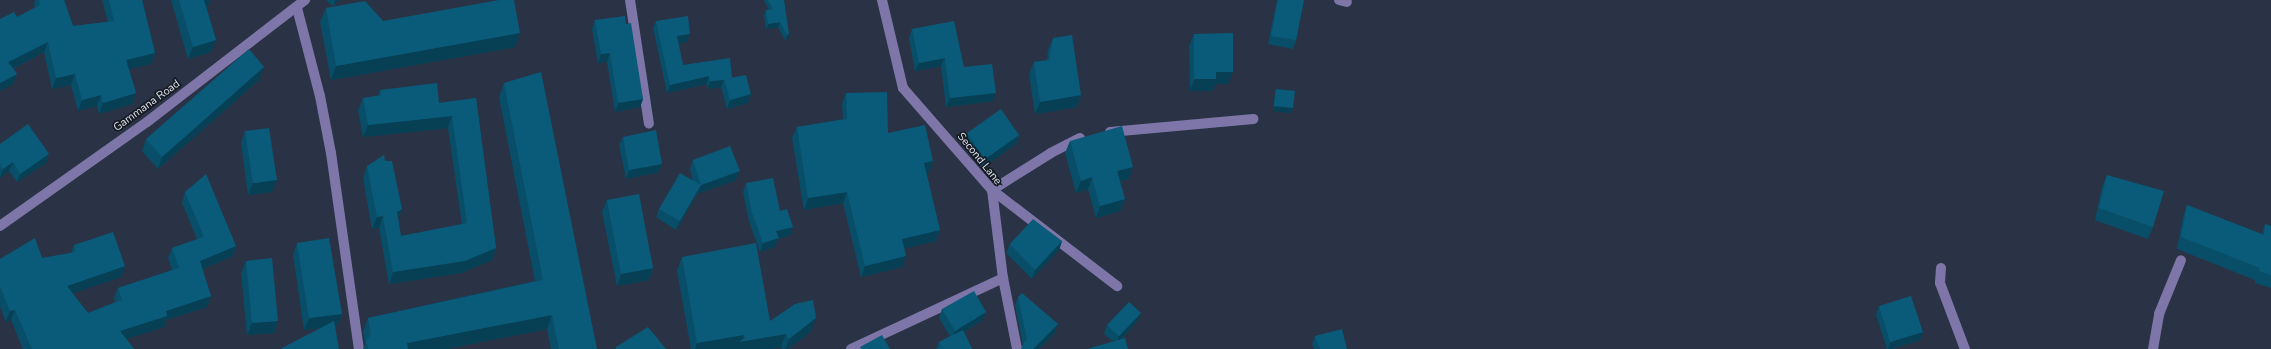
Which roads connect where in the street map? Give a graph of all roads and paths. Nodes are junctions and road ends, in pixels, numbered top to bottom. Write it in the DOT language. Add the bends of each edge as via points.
graph roads {
  1 [pos="305,0"];
  2 [pos="630,0"];
  3 [pos="882,0"];
  4 [pos="297,8"];
  5 [pos="1253,119"];
  6 [pos="649,124"];
  7 [pos="992,190"];
  8 [pos="0,226"];
  9 [pos="2180,260"];
  10 [pos="1941,268"];
  11 [pos="1004,278"];
  12 [pos="1117,286"];
  13 [pos="359,349"];
  14 [pos="851,349"];
  15 [pos="1017,349"];
  16 [pos="1965,349"];
  17 [pos="2154,349"];
  1 -- 4 [label="street, Gammana Road"];
  2 -- 6 [label="street"];
  3 -- 7 [label="street, Second Lane" via="903,88"];
  4 -- 8 [label="street, Gammana Road" via="147,122"];
  4 -- 13 [label="street" via="320,96"];
  5 -- 7 [label="street" via="1097,134 1051,153"];
  7 -- 11 [label="street, Second Lane"];
  7 -- 12 [label="street"];
  9 -- 17 [label="street" via="2160,314"];
  10 -- 16 [label="street" via="1940,283"];
  11 -- 14 [label="street"];
  11 -- 15 [label="street, Second Lane"];
}
